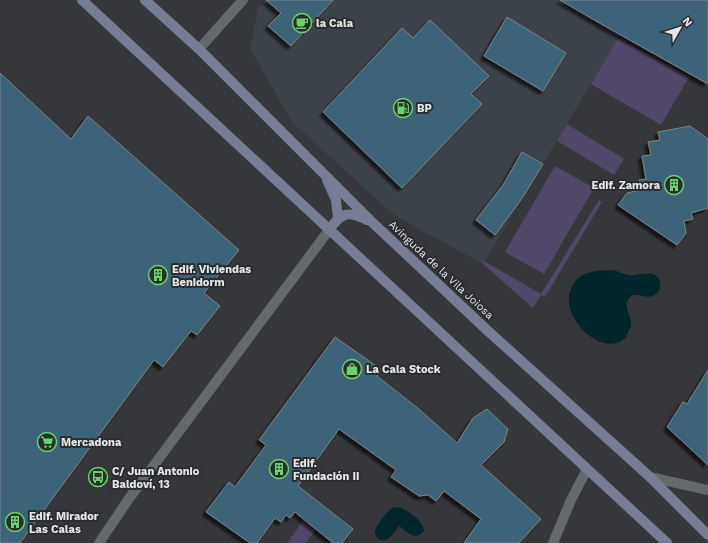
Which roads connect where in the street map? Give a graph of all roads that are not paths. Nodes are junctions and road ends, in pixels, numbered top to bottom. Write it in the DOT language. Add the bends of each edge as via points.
graph roads {
  1 [pos="82,0"];
  2 [pos="145,0"];
  3 [pos="243,0"];
  4 [pos="199,49"];
  5 [pos="325,174"];
  6 [pos="338,218"];
  7 [pos="374,223"];
  8 [pos="328,230"];
  9 [pos="587,469"];
  10 [pos="650,477"];
  11 [pos="708,490"];
  12 [pos="708,535"];
  13 [pos="100,543"];
  14 [pos="553,543"];
  15 [pos="667,543"];
  1 -- 8 [label="main road"];
  2 -- 4 [label="main road, Avinguda de la Vila Joiosa"];
  3 -- 4 [label="street"];
  4 -- 5 [label="main road, Avinguda de la Vila Joiosa"];
  5 -- 6 [label="main road" via="336,200"];
  5 -- 7 [label="main road, Avinguda de la Vila Joiosa"];
  6 -- 7 [label="main road, Avinguda de la Vila Joiosa" via="346,214 357,215"];
  6 -- 8 [label="main road"];
  7 -- 10 [label="main road, Avinguda de la Vila Joiosa" via="488,331"];
  8 -- 9 [label="main road"];
  8 -- 13 [label="street" via="128,500"];
  9 -- 14 [label="street"];
  9 -- 15 [label="main road"];
  10 -- 11 [label="street"];
  10 -- 12 [label="main road, Avinguda de la Vila Joiosa"];
}
